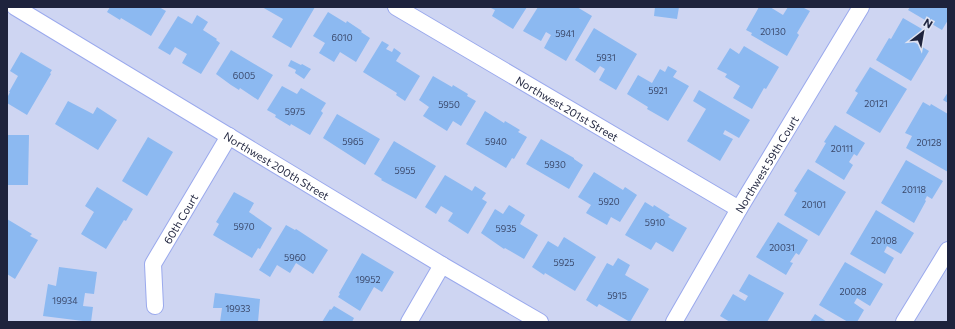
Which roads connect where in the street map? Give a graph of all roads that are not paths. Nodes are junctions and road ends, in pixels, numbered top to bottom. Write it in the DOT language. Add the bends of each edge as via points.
graph roads {
  1 [pos="15,7"];
  2 [pos="396,7"];
  3 [pos="861,7"];
  4 [pos="229,136"];
  5 [pos="739,209"];
  6 [pos="948,250"];
  7 [pos="442,265"];
  8 [pos="155,306"];
  9 [pos="409,322"];
  10 [pos="540,322"];
  11 [pos="674,322"];
  12 [pos="904,322"];
  1 -- 4 [label="street, Northwest 200th Street"];
  2 -- 5 [label="street, Northwest 201st Street"];
  3 -- 5 [label="street, Northwest 59th Court"];
  4 -- 7 [label="street, Northwest 200th Street"];
  4 -- 8 [label="street, 60th Court" via="153,264"];
  5 -- 11 [label="street, Northwest 59th Court"];
  6 -- 12 [label="street"];
  7 -- 9 [label="street"];
  7 -- 10 [label="street, Northwest 200th Street"];
}
